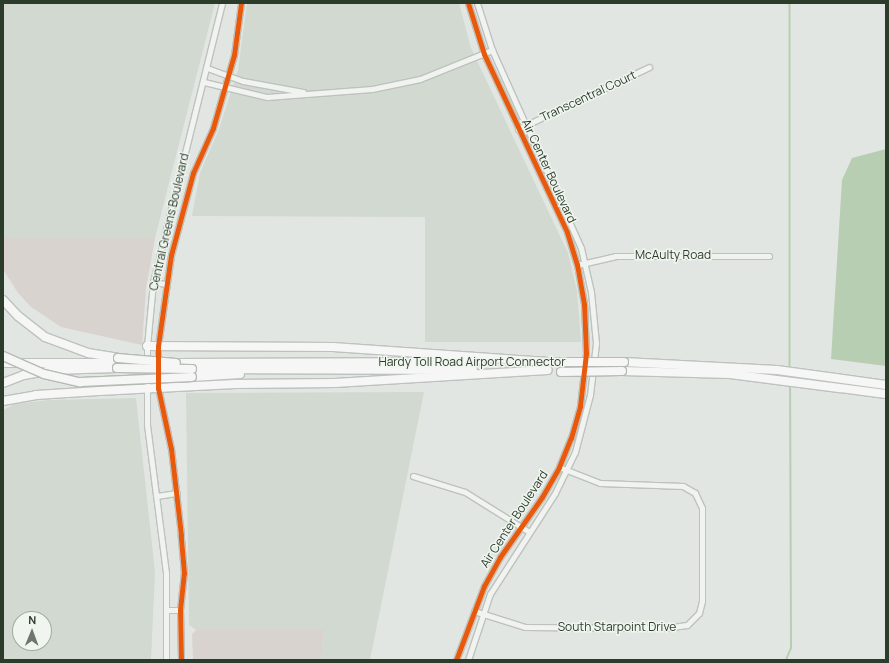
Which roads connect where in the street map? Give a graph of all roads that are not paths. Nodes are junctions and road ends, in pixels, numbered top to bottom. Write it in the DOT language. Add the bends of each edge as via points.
graph roads {
  1 [pos="222,3"];
  2 [pos="242,3"];
  3 [pos="468,3"];
  4 [pos="477,3"];
  5 [pos="492,50"];
  6 [pos="484,54"];
  7 [pos="649,67"];
  8 [pos="207,68"];
  9 [pos="228,75"];
  10 [pos="204,82"];
  11 [pos="224,88"];
  12 [pos="303,92"];
  13 [pos="526,126"];
  14 [pos="518,129"];
  15 [pos="554,186"];
  16 [pos="547,190"];
  17 [pos="769,256"];
  18 [pos="585,262"];
  19 [pos="577,265"];
  20 [pos="153,282"];
  21 [pos="165,284"];
  22 [pos="3,300"];
  23 [pos="146,346"];
  24 [pos="158,346"];
  25 [pos="586,353"];
  26 [pos="595,353"];
  27 [pos="3,356"];
  28 [pos="3,363"];
  29 [pos="117,363"];
  30 [pos="191,366"];
  31 [pos="546,366"];
  32 [pos="341,369"];
  33 [pos="3,383"];
  34 [pos="886,385"];
  35 [pos="146,388"];
  36 [pos="158,388"];
  37 [pos="886,394"];
  38 [pos="3,401"];
  39 [pos="559,467"];
  40 [pos="566,471"];
  41 [pos="413,476"];
  42 [pos="177,493"];
  43 [pos="157,496"];
  44 [pos="521,526"];
  45 [pos="529,532"];
  46 [pos="168,610"];
  47 [pos="180,610"];
  48 [pos="474,611"];
  49 [pos="482,614"];
  50 [pos="166,660"];
  51 [pos="182,660"];
  52 [pos="456,660"];
  53 [pos="468,660"];
  1 -- 8 [label="street, Central Greens Boulevard"];
  2 -- 9 [label="street, Central Greens Boulevard"];
  3 -- 6 [label="street, Air Center Boulevard"];
  4 -- 5 [label="street, Air Center Boulevard"];
  5 -- 6 [label="street"];
  5 -- 13 [label="street, Air Center Boulevard"];
  6 -- 12 [label="street" via="440,72 398,84 372,89"];
  6 -- 14 [label="street, Air Center Boulevard"];
  7 -- 13 [label="street, Transcentral Court"];
  8 -- 9 [label="street"];
  8 -- 10 [label="street, Central Greens Boulevard"];
  9 -- 11 [label="street, Central Greens Boulevard"];
  9 -- 12 [label="street"];
  10 -- 11 [label="street"];
  10 -- 20 [label="street, Central Greens Boulevard"];
  11 -- 12 [label="street" via="267,97 292,97"];
  11 -- 21 [label="street, Central Greens Boulevard" via="213,128 192,173"];
  13 -- 14 [label="street, Transcentral Court"];
  13 -- 15 [label="street, Air Center Boulevard"];
  14 -- 16 [label="street, Air Center Boulevard"];
  15 -- 16 [label="street"];
  15 -- 18 [label="street, Air Center Boulevard" via="573,227"];
  16 -- 19 [label="street, Air Center Boulevard" via="567,232"];
  17 -- 18 [label="street, McAulty Road" via="631,255"];
  18 -- 19 [label="street, McAulty Road"];
  18 -- 26 [label="street, Air Center Boulevard" via="595,318"];
  19 -- 25 [label="street, Air Center Boulevard" via="584,304"];
  20 -- 21 [label="street"];
  20 -- 23 [label="street, Central Greens Boulevard"];
  21 -- 24 [label="street, Central Greens Boulevard"];
  22 -- 29 [label="highway" via="18,316 45,337"];
  23 -- 24 [label="highway"];
  23 -- 35 [label="street, Central Greens Boulevard"];
  24 -- 31 [label="highway" via="333,347"];
  24 -- 36 [label="street, Central Greens Boulevard"];
  25 -- 26 [label="street"];
  25 -- 39 [label="street, Air Center Boulevard" via="580,406"];
  26 -- 40 [label="street, Air Center Boulevard" via="584,425"];
  27 -- 32 [label="highway, bridge" via="44,374 80,382"];
  28 -- 29 [label="highway, bridge"];
  29 -- 30 [label="highway, bridge"];
  29 -- 30 [label="highway, Hardy Toll Road Airport Connector, bridge" via="176,363"];
  29 -- 33 [label="highway" via="52,370 24,375"];
  30 -- 31 [label="highway, Hardy Toll Road Airport Connector"];
  30 -- 32 [label="highway"];
  31 -- 32 [label="highway, Hardy Toll Road Airport Connector"];
  31 -- 34 [label="highway, Hardy Toll Road Airport Connector, bridge" via="561,362 624,362 776,370"];
  31 -- 36 [label="highway" via="335,383"];
  31 -- 37 [label="highway, Hardy Toll Road Airport Connector, bridge" via="561,372 678,371 777,379"];
  35 -- 36 [label="highway"];
  35 -- 38 [label="highway" via="36,395"];
  35 -- 43 [label="street, Central Greens Boulevard"];
  36 -- 42 [label="street, Central Greens Boulevard"];
  39 -- 40 [label="street, South Starpoint Drive"];
  39 -- 44 [label="street, Air Center Boulevard"];
  40 -- 45 [label="street, Air Center Boulevard"];
  40 -- 49 [label="street, South Starpoint Drive" via="600,482 678,486 689,490 701,503 701,607 691,622 681,627 525,627"];
  41 -- 44 [label="street" via="465,492"];
  42 -- 43 [label="street"];
  42 -- 47 [label="street, Central Greens Boulevard" via="184,574"];
  43 -- 46 [label="street, Central Greens Boulevard"];
  44 -- 45 [label="street"];
  44 -- 48 [label="street, Air Center Boulevard" via="500,557"];
  45 -- 49 [label="street, Air Center Boulevard" via="498,578"];
  46 -- 47 [label="street"];
  46 -- 50 [label="street, Central Greens Boulevard"];
  47 -- 51 [label="street, Central Greens Boulevard"];
  48 -- 49 [label="street, South Starpoint Drive"];
  48 -- 52 [label="street, Air Center Boulevard"];
  49 -- 53 [label="street, Air Center Boulevard"];
}
